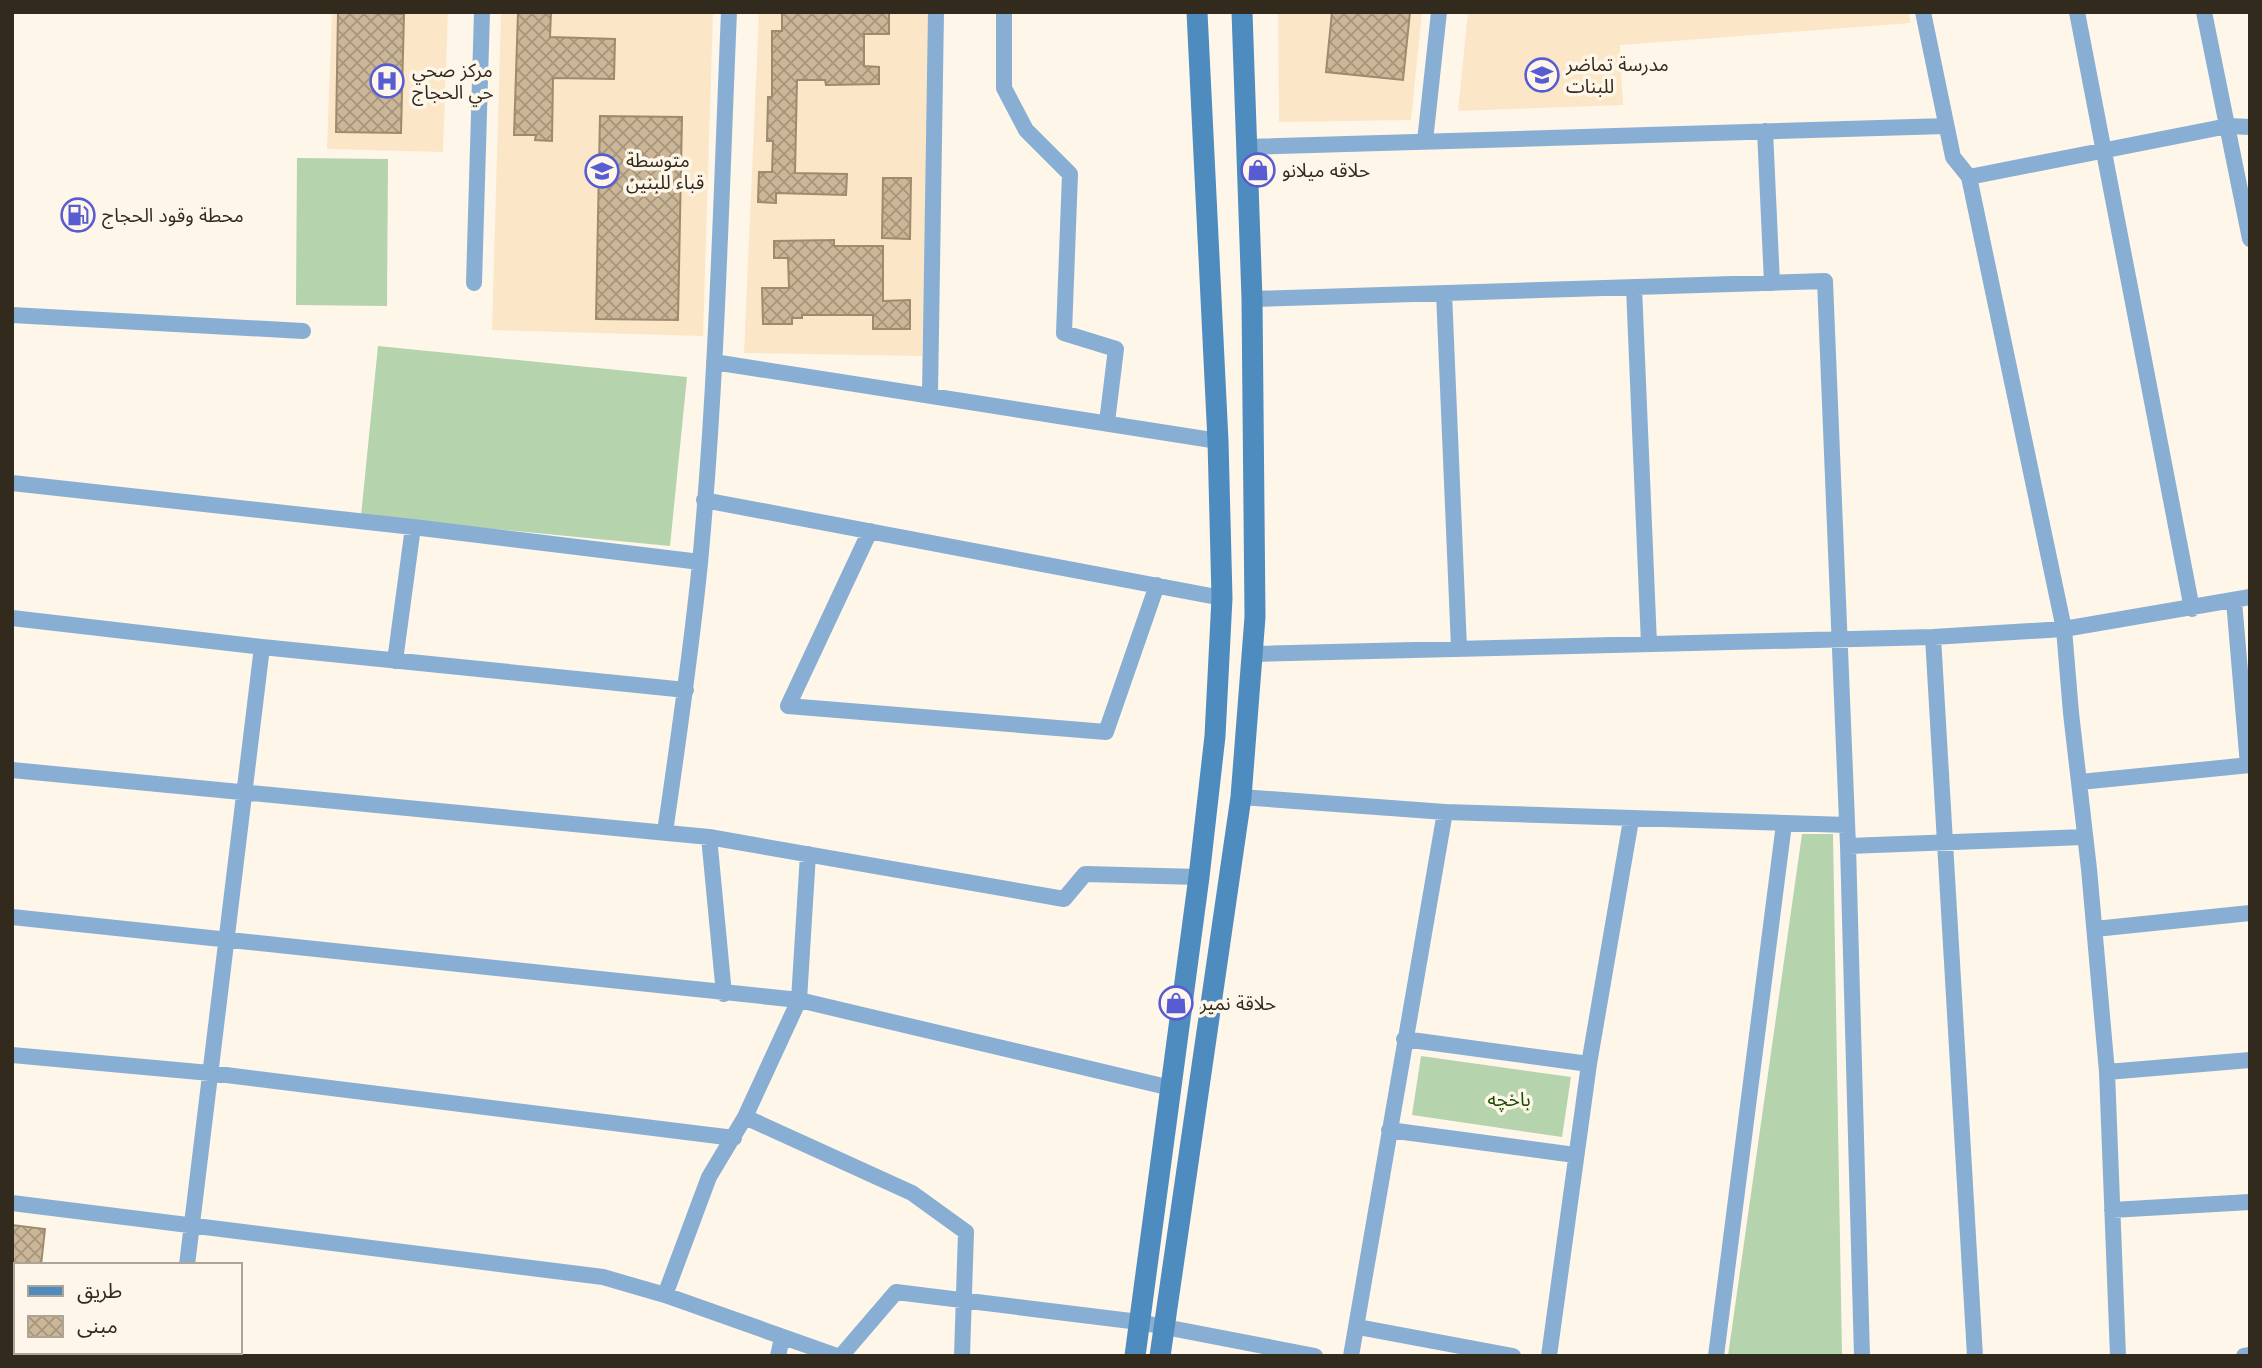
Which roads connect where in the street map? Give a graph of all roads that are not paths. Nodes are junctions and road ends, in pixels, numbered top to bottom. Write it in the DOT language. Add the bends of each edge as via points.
graph roads {
  1 [pos="482,12"];
  2 [pos="729,12"];
  3 [pos="936,12"];
  4 [pos="1004,12"];
  5 [pos="1197,12"];
  6 [pos="1241,12"];
  7 [pos="1439,12"];
  8 [pos="1923,12"];
  9 [pos="2077,12"];
  10 [pos="2204,12"];
  11 [pos="1946,126"];
  12 [pos="2228,126"];
  13 [pos="2250,127"];
  14 [pos="1765,131"];
  15 [pos="1425,141"];
  16 [pos="1248,147"];
  17 [pos="2104,152"];
  18 [pos="1969,177"];
  19 [pos="2250,239"];
  20 [pos="1772,283"];
  21 [pos="474,284"];
  22 [pos="1634,287"];
  23 [pos="1444,293"];
  24 [pos="1252,299"];
  25 [pos="12,314"];
  26 [pos="303,331"];
  27 [pos="714,362"];
  28 [pos="930,394"];
  29 [pos="1107,422"];
  30 [pos="1218,441"];
  31 [pos="12,483"];
  32 [pos="704,500"];
  33 [pos="413,527"];
  34 [pos="870,531"];
  35 [pos="700,562"];
  36 [pos="1157,585"];
  37 [pos="1222,598"];
  38 [pos="2242,599"];
  39 [pos="2192,608"];
  40 [pos="12,618"];
  41 [pos="2064,629"];
  42 [pos="1933,637"];
  43 [pos="1839,639"];
  44 [pos="1648,644"];
  45 [pos="262,647"];
  46 [pos="1459,648"];
  47 [pos="1252,654"];
  48 [pos="395,660"];
  49 [pos="686,690"];
  50 [pos="2249,765"];
  51 [pos="12,770"];
  52 [pos="2080,782"];
  53 [pos="245,792"];
  54 [pos="1241,797"];
  55 [pos="1445,812"];
  56 [pos="1631,820"];
  57 [pos="1784,824"];
  58 [pos="1847,825"];
  59 [pos="665,832"];
  60 [pos="709,837"];
  61 [pos="2084,837"];
  62 [pos="1944,844"];
  63 [pos="1848,846"];
  64 [pos="808,854"];
  65 [pos="1199,877"];
  66 [pos="2250,913"];
  67 [pos="12,917"];
  68 [pos="2095,929"];
  69 [pos="226,941"];
  70 [pos="724,994"];
  71 [pos="799,1000"];
  72 [pos="1404,1038"];
  73 [pos="12,1055"];
  74 [pos="2250,1060"];
  75 [pos="1589,1064"];
  76 [pos="2107,1072"];
  77 [pos="210,1073"];
  78 [pos="1171,1088"];
  79 [pos="746,1117"];
  80 [pos="1389,1130"];
  81 [pos="734,1138"];
  82 [pos="1575,1155"];
  83 [pos="2250,1202"];
  84 [pos="12,1203"];
  85 [pos="2112,1210"];
  86 [pos="192,1226"];
  87 [pos="187,1263"];
  88 [pos="665,1294"];
  89 [pos="965,1300"];
  90 [pos="1139,1322"];
  91 [pos="1163,1327"];
  92 [pos="1358,1327"];
  93 [pos="782,1338"];
  94 [pos="2250,1355"];
  95 [pos="778,1356"];
  96 [pos="839,1356"];
  97 [pos="962,1356"];
  98 [pos="1135,1356"];
  99 [pos="1160,1356"];
  100 [pos="1315,1356"];
  101 [pos="1351,1356"];
  102 [pos="1513,1356"];
  103 [pos="1549,1356"];
  104 [pos="1716,1356"];
  105 [pos="1862,1356"];
  106 [pos="1975,1356"];
  107 [pos="2118,1356"];
  108 [pos="2244,1356"];
  1 -- 21 [label="street"];
  2 -- 27 [label="street"];
  3 -- 28 [label="street"];
  4 -- 29 [label="street" via="1004,88 1026,130 1070,174 1065,333 1116,349"];
  5 -- 30 [label="main road"];
  6 -- 16 [label="main road"];
  7 -- 15 [label="street"];
  8 -- 11 [label="street"];
  9 -- 17 [label="street"];
  10 -- 12 [label="street"];
  11 -- 14 [label="street"];
  11 -- 18 [label="street" via="1953,157"];
  12 -- 13 [label="street"];
  12 -- 17 [label="street"];
  12 -- 19 [label="street"];
  14 -- 15 [label="street"];
  14 -- 20 [label="street"];
  15 -- 16 [label="street"];
  16 -- 24 [label="main road"];
  17 -- 18 [label="street"];
  17 -- 39 [label="street"];
  18 -- 41 [label="street"];
  20 -- 22 [label="street"];
  20 -- 43 [label="street" via="1825,281"];
  22 -- 23 [label="street"];
  22 -- 44 [label="street"];
  23 -- 24 [label="street"];
  23 -- 46 [label="street"];
  24 -- 47 [label="main road"];
  25 -- 26 [label="street"];
  27 -- 28 [label="street"];
  27 -- 32 [label="street"];
  28 -- 29 [label="street"];
  29 -- 30 [label="street"];
  30 -- 37 [label="main road"];
  31 -- 33 [label="street"];
  32 -- 34 [label="street"];
  32 -- 35 [label="street"];
  33 -- 35 [label="street"];
  33 -- 48 [label="street"];
  34 -- 36 [label="street"];
  34 -- 36 [label="street" via="788,706 1106,732"];
  35 -- 49 [label="street"];
  36 -- 37 [label="street"];
  37 -- 65 [label="main road" via="1215,736"];
  38 -- 39 [label="street"];
  38 -- 50 [label="street"];
  39 -- 41 [label="street"];
  40 -- 45 [label="street"];
  41 -- 42 [label="street"];
  41 -- 52 [label="street"];
  42 -- 43 [label="street"];
  42 -- 62 [label="street"];
  43 -- 44 [label="street"];
  43 -- 58 [label="street"];
  44 -- 46 [label="street"];
  45 -- 48 [label="street"];
  45 -- 53 [label="street"];
  46 -- 47 [label="street"];
  47 -- 54 [label="main road"];
  48 -- 49 [label="street"];
  49 -- 59 [label="street"];
  50 -- 52 [label="street"];
  51 -- 53 [label="street"];
  52 -- 61 [label="street"];
  53 -- 59 [label="street"];
  53 -- 69 [label="street"];
  54 -- 55 [label="street"];
  54 -- 91 [label="main road"];
  55 -- 56 [label="street"];
  55 -- 72 [label="street"];
  56 -- 57 [label="street"];
  56 -- 75 [label="street"];
  57 -- 58 [label="street"];
  57 -- 104 [label="street"];
  58 -- 63 [label="street"];
  59 -- 60 [label="street"];
  60 -- 64 [label="street"];
  60 -- 70 [label="street"];
  61 -- 62 [label="street"];
  61 -- 68 [label="street"];
  62 -- 63 [label="street"];
  62 -- 106 [label="street"];
  63 -- 105 [label="street"];
  64 -- 65 [label="street" via="1064,899 1085,874"];
  64 -- 71 [label="street"];
  65 -- 78 [label="main road"];
  66 -- 68 [label="street"];
  67 -- 69 [label="street"];
  68 -- 76 [label="street"];
  69 -- 70 [label="street"];
  69 -- 77 [label="street"];
  70 -- 71 [label="street"];
  71 -- 78 [label="street"];
  71 -- 79 [label="street"];
  72 -- 75 [label="street"];
  72 -- 80 [label="street"];
  73 -- 77 [label="street"];
  74 -- 76 [label="street"];
  75 -- 82 [label="street"];
  76 -- 85 [label="street"];
  77 -- 81 [label="street"];
  77 -- 86 [label="street"];
  78 -- 90 [label="main road"];
  79 -- 81 [label="street"];
  79 -- 89 [label="street" via="912,1193 966,1232"];
  80 -- 82 [label="street"];
  80 -- 92 [label="street"];
  81 -- 88 [label="street" via="709,1177"];
  82 -- 103 [label="street"];
  83 -- 85 [label="street"];
  84 -- 86 [label="street"];
  85 -- 107 [label="street"];
  86 -- 87 [label="street"];
  86 -- 88 [label="street" via="603,1277"];
  88 -- 93 [label="street"];
  89 -- 90 [label="street"];
  89 -- 96 [label="street" via="896,1292"];
  89 -- 97 [label="street"];
  90 -- 91 [label="street"];
  90 -- 98 [label="main road"];
  91 -- 99 [label="main road"];
  91 -- 100 [label="street"];
  92 -- 101 [label="street"];
  92 -- 102 [label="street"];
  93 -- 95 [label="street"];
  93 -- 96 [label="street"];
  94 -- 108 [label="street"];
}
